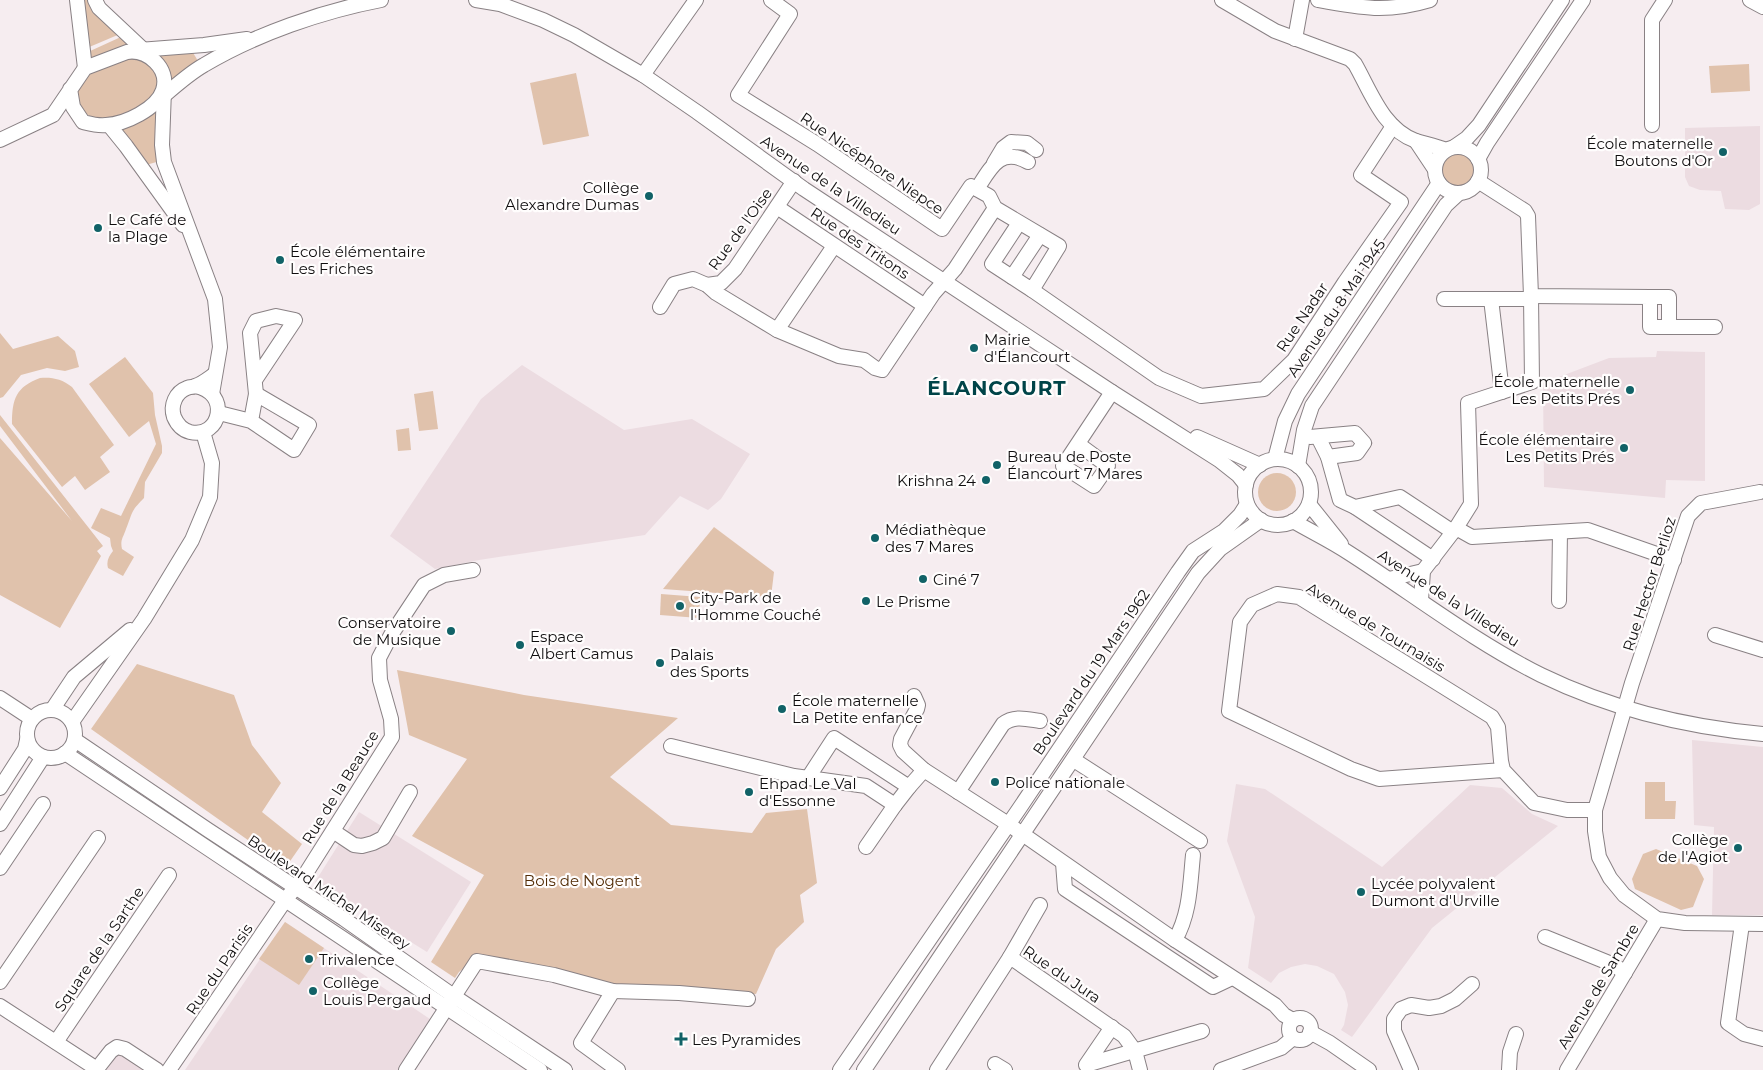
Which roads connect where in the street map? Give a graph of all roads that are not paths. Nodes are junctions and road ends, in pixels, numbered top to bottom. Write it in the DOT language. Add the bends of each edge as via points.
graph roads {
  1 [pos="78,0"];
  2 [pos="95,0"];
  3 [pos="381,0"];
  4 [pos="476,0"];
  5 [pos="696,0"];
  6 [pos="771,0"];
  7 [pos="1222,0"];
  8 [pos="1302,0"];
  9 [pos="1318,0"];
  10 [pos="1430,0"];
  11 [pos="1562,0"];
  12 [pos="1583,0"];
  13 [pos="1665,0"];
  14 [pos="1750,0"];
  15 [pos="1763,7"];
  16 [pos="257,38"];
  17 [pos="1295,39"];
  18 [pos="142,52"];
  19 [pos="85,68"];
  20 [pos="643,75"];
  21 [pos="70,89"];
  22 [pos="161,96"];
  23 [pos="53,116"];
  24 [pos="83,122"];
  25 [pos="109,125"];
  26 [pos="1652,125"];
  27 [pos="1393,126"];
  28 [pos="0,140"];
  29 [pos="1416,141"];
  30 [pos="1450,148"];
  31 [pos="1036,150"];
  32 [pos="1478,159"];
  33 [pos="1028,162"];
  34 [pos="994,163"];
  35 [pos="1434,168"];
  36 [pos="1478,181"];
  37 [pos="794,182"];
  38 [pos="1438,183"];
  39 [pos="976,189"];
  40 [pos="1459,193"];
  41 [pos="777,207"];
  42 [pos="995,208"];
  43 [pos="1019,223"];
  44 [pos="190,233"];
  45 [pos="1040,235"];
  46 [pos="834,246"];
  47 [pos="1012,276"];
  48 [pos="944,280"];
  49 [pos="707,285"];
  50 [pos="1032,290"];
  51 [pos="1531,297"];
  52 [pos="1444,298"];
  53 [pos="1491,298"];
  54 [pos="925,306"];
  55 [pos="660,307"];
  56 [pos="1356,309"];
  57 [pos="1715,327"];
  58 [pos="777,330"];
  59 [pos="1335,339"];
  60 [pos="215,374"];
  61 [pos="195,386"];
  62 [pos="1112,392"];
  63 [pos="1502,392"];
  64 [pos="212,394"];
  65 [pos="219,412"];
  66 [pos="1157,420"];
  67 [pos="251,421"];
  68 [pos="203,432"];
  69 [pos="1303,437"];
  70 [pos="1318,437"];
  71 [pos="1078,444"];
  72 [pos="1328,457"];
  73 [pos="1275,459"];
  74 [pos="1260,465"];
  75 [pos="1298,466"];
  76 [pos="1246,485"];
  77 [pos="1762,492"];
  78 [pos="1247,504"];
  79 [pos="1309,504"];
  80 [pos="1355,507"];
  81 [pos="1261,520"];
  82 [pos="1293,521"];
  83 [pos="1454,530"];
  84 [pos="1560,532"];
  85 [pos="1347,552"];
  86 [pos="1433,559"];
  87 [pos="1674,560"];
  88 [pos="473,570"];
  89 [pos="1423,571"];
  90 [pos="1389,579"];
  91 [pos="1421,600"];
  92 [pos="1559,601"];
  93 [pos="144,619"];
  94 [pos="1715,635"];
  95 [pos="1763,650"];
  96 [pos="914,696"];
  97 [pos="0,698"];
  98 [pos="1626,708"];
  99 [pos="52,710"];
  100 [pos="32,719"];
  101 [pos="1040,721"];
  102 [pos="72,722"];
  103 [pos="1763,734"];
  104 [pos="28,740"];
  105 [pos="75,740"];
  106 [pos="671,746"];
  107 [pos="65,753"];
  108 [pos="43,757"];
  109 [pos="1074,760"];
  110 [pos="924,770"];
  111 [pos="1504,770"];
  112 [pos="808,778"];
  113 [pos="909,787"];
  114 [pos="0,788"];
  115 [pos="410,792"];
  116 [pos="958,792"];
  117 [pos="43,804"];
  118 [pos="896,805"];
  119 [pos="1595,810"];
  120 [pos="0,824"];
  121 [pos="1008,824"];
  122 [pos="333,831"];
  123 [pos="1022,834"];
  124 [pos="98,838"];
  125 [pos="1200,841"];
  126 [pos="866,847"];
  127 [pos="1193,855"];
  128 [pos="1063,862"];
  129 [pos="0,868"];
  130 [pos="169,875"];
  131 [pos="296,887"];
  132 [pos="286,899"];
  133 [pos="1040,905"];
  134 [pos="1657,919"];
  135 [pos="1742,924"];
  136 [pos="1763,924"];
  137 [pos="1545,937"];
  138 [pos="1175,940"];
  139 [pos="1010,957"];
  140 [pos="1625,973"];
  141 [pos="1232,978"];
  142 [pos="0,982"];
  143 [pos="1472,984"];
  144 [pos="613,991"];
  145 [pos="748,999"];
  146 [pos="451,1002"];
  147 [pos="0,1006"];
  148 [pos="1292,1020"];
  149 [pos="1112,1027"];
  150 [pos="1202,1031"];
  151 [pos="1310,1032"];
  152 [pos="1516,1034"];
  153 [pos="1293,1038"];
  154 [pos="1763,1039"];
  155 [pos="56,1042"];
  156 [pos="1135,1051"];
  157 [pos="96,1070"];
  158 [pos="157,1070"];
  159 [pos="169,1070"];
  160 [pos="406,1070"];
  161 [pos="540,1070"];
  162 [pos="565,1070"];
  163 [pos="618,1070"];
  164 [pos="840,1070"];
  165 [pos="864,1070"];
  166 [pos="938,1070"];
  167 [pos="1140,1070"];
  168 [pos="1221,1070"];
  169 [pos="1369,1070"];
  170 [pos="1411,1070"];
  171 [pos="1509,1070"];
  172 [pos="1567,1070"];
  1 -- 19 [label="street"];
  2 -- 18 [label="street"];
  3 -- 16 [label="street" via="348,6"];
  4 -- 20 [label="street, Avenue de la Villedieu" via="500,4 538,18"];
  5 -- 20 [label="street"];
  6 -- 39 [label="street, Rue Nicéphore Niepce" via="790,14 738,95 942,229 972,186"];
  7 -- 17 [label="street"];
  8 -- 17 [label="street"];
  9 -- 10 [label="street" via="1366,9 1402,8"];
  11 -- 30 [label="street" via="1479,125 1468,138"];
  12 -- 32 [label="street"];
  13 -- 26 [label="street" via="1652,20"];
  14 -- 15 [label="street"];
  16 -- 18 [label="street"];
  16 -- 22 [label="street" via="203,65"];
  17 -- 27 [label="street" via="1350,59 1379,109"];
  18 -- 19 [label="street" via="127,52"];
  18 -- 22 [label="street" via="156,61 163,74"];
  19 -- 21 [label="street"];
  20 -- 37 [label="street, Avenue de la Villedieu"];
  21 -- 23 [label="street"];
  21 -- 24 [label="street" via="73,107"];
  22 -- 25 [label="street" via="148,109"];
  22 -- 44 [label="street" via="164,162"];
  23 -- 24 [label="street"];
  23 -- 28 [label="street"];
  24 -- 25 [label="street"];
  25 -- 44 [label="street"];
  27 -- 29 [label="street"];
  27 -- 50 [label="street, Rue Nadar" via="1361,175 1401,202 1294,360 1264,389 1201,396 1159,378"];
  29 -- 30 [label="street"];
  29 -- 35 [label="street"];
  30 -- 32 [label="street" via="1468,149"];
  30 -- 35 [label="street" via="1436,161"];
  31 -- 34 [label="street" via="1027,143 1010,142"];
  32 -- 36 [label="street" via="1481,170"];
  33 -- 34 [label="street" via="1009,157"];
  34 -- 39 [label="street"];
  35 -- 38 [label="street"];
  36 -- 40 [label="street"];
  36 -- 51 [label="street" via="1528,216"];
  37 -- 41 [label="street, Rue de l'Oise"];
  37 -- 48 [label="street, Avenue de la Villedieu"];
  38 -- 40 [label="street" via="1444,189"];
  38 -- 56 [label="street, Avenue du 8 Mai 1945"];
  39 -- 42 [label="street" via="988,196"];
  40 -- 69 [label="street" via="1446,205 1329,379 1312,406"];
  41 -- 46 [label="street, Rue des Tritons"];
  41 -- 49 [label="street, Rue de l'Oise" via="735,269 721,283"];
  42 -- 43 [label="street"];
  42 -- 48 [label="street" via="955,269"];
  43 -- 45 [label="street"];
  43 -- 47 [label="street, Rue Nadar" via="992,264"];
  44 -- 60 [label="street" via="215,299 220,347"];
  45 -- 47 [label="street"];
  45 -- 50 [label="street" via="1059,246"];
  46 -- 54 [label="street, Rue des Tritons"];
  46 -- 58 [label="street"];
  47 -- 50 [label="street, Rue Nadar"];
  48 -- 54 [label="street"];
  48 -- 62 [label="street, Avenue de la Villedieu"];
  49 -- 55 [label="street" via="693,279 674,284"];
  49 -- 58 [label="street"];
  51 -- 53 [label="street"];
  51 -- 57 [label="street" via="1650,297 1650,327"];
  51 -- 63 [label="street" via="1532,382"];
  52 -- 53 [label="street"];
  53 -- 63 [label="street"];
  54 -- 58 [label="street" via="882,370 864,360 839,356"];
  56 -- 59 [label="street, Avenue du 8 Mai 1945"];
  56 -- 59 [label="street" via="1336,300 1309,340"];
  59 -- 73 [label="street, Avenue du 8 Mai 1945" via="1298,394 1285,422"];
  60 -- 61 [label="street"];
  60 -- 64 [label="street"];
  61 -- 64 [label="street"];
  61 -- 68 [label="street" via="176,398 173,413 180,427"];
  62 -- 66 [label="street, Avenue de la Villedieu"];
  62 -- 71 [label="street"];
  63 -- 83 [label="street" via="1468,404 1471,504"];
  64 -- 65 [label="street"];
  65 -- 67 [label="street"];
  65 -- 68 [label="street" via="213,424"];
  66 -- 74 [label="street, Avenue de la Villedieu"];
  66 -- 76 [label="street, Avenue de la Villedieu" via="1219,460"];
  67 -- 67 [label="street" via="256,387 309,424 294,450"];
  68 -- 93 [label="street" via="212,464 210,497 192,540"];
  69 -- 70 [label="street"];
  69 -- 75 [label="street"];
  70 -- 72 [label="street"];
  70 -- 72 [label="street" via="1355,433 1364,443 1357,453"];
  72 -- 80 [label="street" via="1340,500"];
  73 -- 74 [label="street"];
  73 -- 75 [label="street"];
  74 -- 76 [label="street" via="1253,470"];
  75 -- 79 [label="street" via="1311,487"];
  76 -- 78 [label="street"];
  77 -- 87 [label="street, Rue Hector Berlioz" via="1701,503 1688,516"];
  78 -- 81 [label="street"];
  78 -- 121 [label="street, Boulevard du 19 Mars 1962" via="1224,531 1193,551"];
  79 -- 82 [label="street"];
  79 -- 85 [label="street, Avenue de la Villedieu"];
  80 -- 83 [label="street" via="1400,497"];
  80 -- 86 [label="street"];
  81 -- 82 [label="street" via="1277,525"];
  81 -- 109 [label="street" via="1220,549 1198,573"];
  82 -- 85 [label="street, Avenue de la Villedieu"];
  83 -- 84 [label="street" via="1472,537"];
  83 -- 86 [label="street"];
  84 -- 87 [label="street" via="1588,530"];
  84 -- 92 [label="street"];
  85 -- 90 [label="street, Avenue de la Villedieu"];
  86 -- 89 [label="street"];
  87 -- 98 [label="street, Rue Hector Berlioz"];
  88 -- 122 [label="street, Rue de la Beauce" via="444,575 424,585 391,635 379,658 380,680 391,719 392,737"];
  89 -- 90 [label="street"];
  89 -- 91 [label="street"];
  90 -- 91 [label="street, Avenue de la Villedieu"];
  91 -- 98 [label="street, Avenue de la Villedieu" via="1477,639 1539,674"];
  93 -- 99 [label="street" via="74,677"];
  93 -- 102 [label="street"];
  94 -- 95 [label="street"];
  96 -- 110 [label="street" via="917,710 900,745"];
  97 -- 100 [label="street"];
  98 -- 103 [label="street, Avenue de la Villedieu" via="1720,730"];
  98 -- 119 [label="street, Rue Hector Berlioz"];
  99 -- 100 [label="street" via="43,711"];
  99 -- 102 [label="street" via="62,713"];
  100 -- 104 [label="street"];
  101 -- 116 [label="street" via="1014,718 1003,724"];
  102 -- 105 [label="street"];
  104 -- 108 [label="street" via="36,753"];
  104 -- 114 [label="street"];
  105 -- 107 [label="street"];
  105 -- 131 [label="street, Boulevard Michel Miserey"];
  106 -- 112 [label="street"];
  107 -- 108 [label="street" via="58,757"];
  107 -- 132 [label="street, Boulevard Michel Miserey"];
  108 -- 120 [label="street"];
  109 -- 123 [label="street"];
  109 -- 125 [label="street"];
  110 -- 113 [label="street"];
  110 -- 116 [label="street"];
  111 -- 111 [label="street, Avenue de Tournaisis" via="1498,727 1492,717 1299,597 1277,594 1252,605 1240,622 1229,711 1379,779"];
  111 -- 119 [label="street, Avenue de Tournaisis" via="1534,802 1567,810"];
  112 -- 113 [label="street" via="834,738"];
  112 -- 118 [label="street" via="866,786"];
  113 -- 118 [label="street"];
  115 -- 122 [label="street" via="383,838 362,846 354,845"];
  116 -- 121 [label="street"];
  117 -- 129 [label="street"];
  118 -- 126 [label="street"];
  119 -- 134 [label="street, Rue Hector Berlioz" via="1599,857 1610,878 1624,895"];
  121 -- 123 [label="street"];
  121 -- 164 [label="street, Boulevard du 19 Mars 1962"];
  122 -- 131 [label="street, Rue de la Beauce"];
  123 -- 128 [label="street"];
  123 -- 165 [label="street"];
  124 -- 142 [label="street"];
  127 -- 138 [label="street" via="1188,909"];
  128 -- 138 [label="street"];
  128 -- 141 [label="street" via="1064,889 1212,987"];
  130 -- 155 [label="street, Square de la Sarthe"];
  131 -- 132 [label="street, Rue du Parisis"];
  131 -- 146 [label="street, Boulevard Michel Miserey" via="344,919"];
  132 -- 146 [label="street, Boulevard Michel Miserey"];
  132 -- 159 [label="street, Rue du Parisis"];
  133 -- 139 [label="street"];
  134 -- 135 [label="street"];
  134 -- 140 [label="street, Avenue de Sambre"];
  135 -- 136 [label="street"];
  135 -- 154 [label="street" via="1728,1023 1744,1034"];
  137 -- 140 [label="street"];
  138 -- 141 [label="street"];
  139 -- 149 [label="street, Rue du Jura"];
  139 -- 166 [label="street, Rue du Jura"];
  140 -- 172 [label="street, Avenue de Sambre"];
  141 -- 148 [label="street" via="1275,1005"];
  143 -- 170 [label="street" via="1455,999 1440,1006 1411,1005 1401,1009 1394,1019 1394,1031"];
  144 -- 145 [label="street"];
  144 -- 146 [label="street" via="554,975 478,961"];
  144 -- 163 [label="street" via="581,1043"];
  146 -- 160 [label="street"];
  146 -- 161 [label="street, Boulevard Michel Miserey"];
  146 -- 162 [label="street, Boulevard Michel Miserey"];
  147 -- 155 [label="street"];
  148 -- 151 [label="street" via="1306,1020"];
  148 -- 153 [label="street" via="1289,1032"];
  149 -- 156 [label="street, Rue du Jura"];
  149 -- 156 [label="street" via="1086,1065"];
  150 -- 156 [label="street"];
  151 -- 153 [label="street" via="1304,1039"];
  151 -- 169 [label="street"];
  152 -- 171 [label="street"];
  153 -- 168 [label="street" via="1281,1048"];
  155 -- 157 [label="street"];
  156 -- 167 [label="street, Rue du Jura"];
  157 -- 158 [label="street" via="117,1047"];
}
